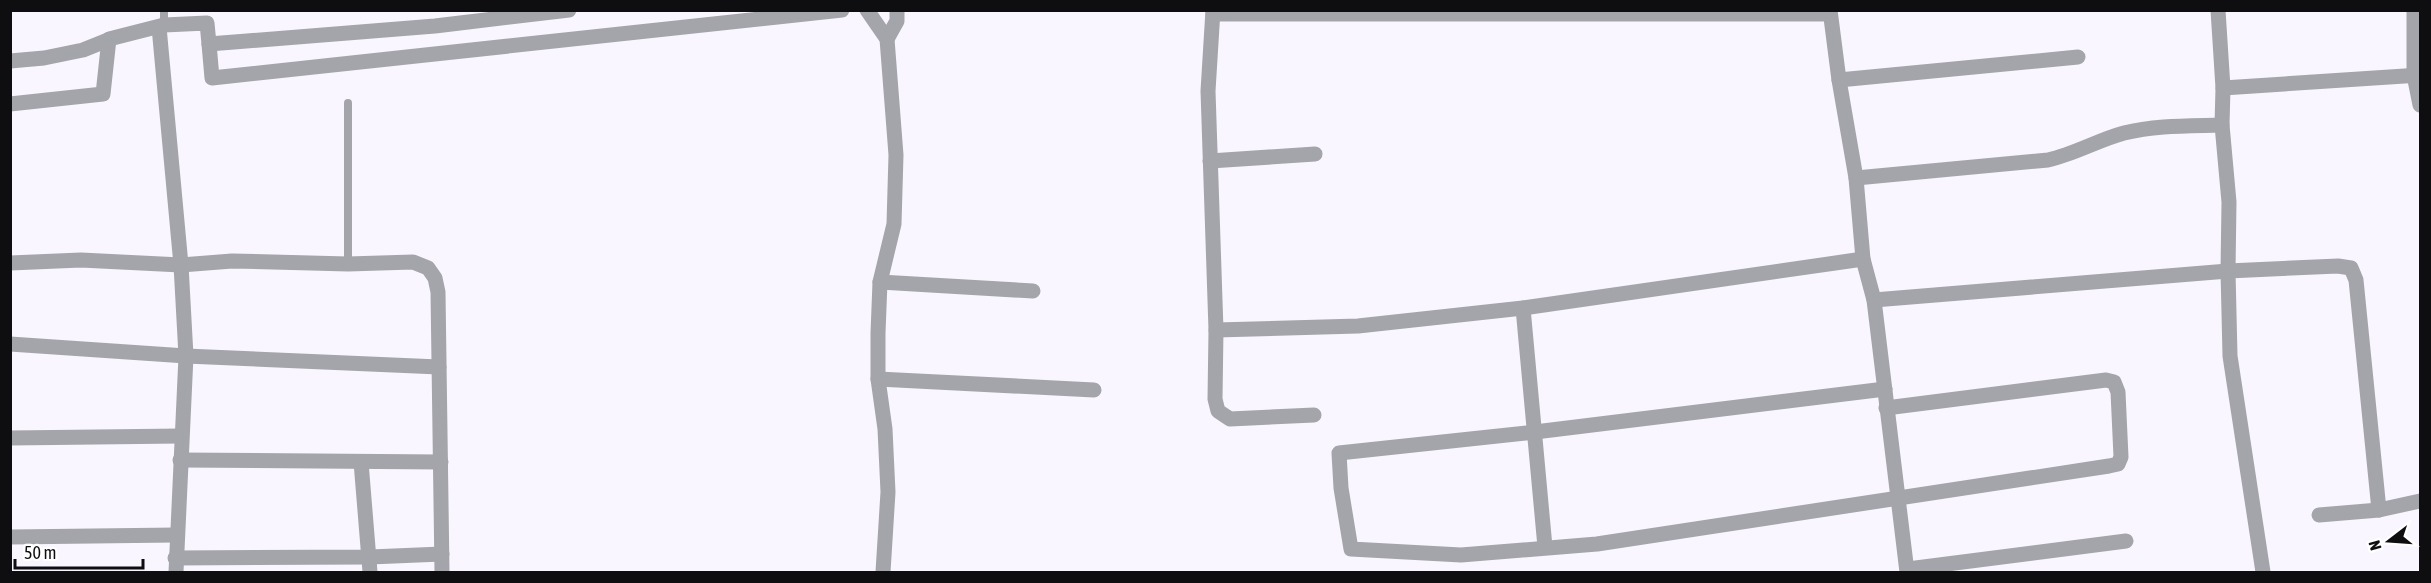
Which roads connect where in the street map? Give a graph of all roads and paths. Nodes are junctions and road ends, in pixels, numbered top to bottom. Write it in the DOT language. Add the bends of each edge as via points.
graph roads {
  1 [pos="569,10"];
  2 [pos="842,10"];
  3 [pos="867,10"];
  4 [pos="897,10"];
  5 [pos="2218,10"];
  6 [pos="2414,10"];
  7 [pos="1830,12"];
  8 [pos="1213,13"];
  9 [pos="162,21"];
  10 [pos="109,39"];
  11 [pos="886,39"];
  12 [pos="209,44"];
  13 [pos="2078,57"];
  14 [pos="10,61"];
  15 [pos="2417,75"];
  16 [pos="1839,80"];
  17 [pos="2223,88"];
  18 [pos="348,103"];
  19 [pos="10,104"];
  20 [pos="2421,105"];
  21 [pos="2222,125"];
  22 [pos="1315,154"];
  23 [pos="1210,161"];
  24 [pos="1856,178"];
  25 [pos="1863,259"];
  26 [pos="10,263"];
  27 [pos="348,264"];
  28 [pos="181,265"];
  29 [pos="2228,271"];
  30 [pos="880,282"];
  31 [pos="1033,291"];
  32 [pos="1874,300"];
  33 [pos="1523,308"];
  34 [pos="1216,330"];
  35 [pos="10,344"];
  36 [pos="186,356"];
  37 [pos="439,367"];
  38 [pos="878,379"];
  39 [pos="1885,389"];
  40 [pos="1094,390"];
  41 [pos="1887,408"];
  42 [pos="1314,416"];
  43 [pos="1535,432"];
  44 [pos="182,436"];
  45 [pos="10,438"];
  46 [pos="180,460"];
  47 [pos="361,462"];
  48 [pos="441,462"];
  49 [pos="1900,498"];
  50 [pos="2421,501"];
  51 [pos="2379,510"];
  52 [pos="2319,515"];
  53 [pos="176,535"];
  54 [pos="10,537"];
  55 [pos="2126,541"];
  56 [pos="1545,547"];
  57 [pos="442,554"];
  58 [pos="175,565"];
  59 [pos="370,565"];
  60 [pos="1907,571"];
  61 [pos="442,573"];
  62 [pos="883,573"];
  63 [pos="2263,573"];
  1 -- 12 [label="street" via="435,26"];
  2 -- 12 [label="street" via="212,78"];
  3 -- 11 [label="street"];
  4 -- 11 [label="street" via="897,21"];
  5 -- 17 [label="street"];
  6 -- 15 [label="street"];
  7 -- 8 [label="street"];
  7 -- 16 [label="street"];
  8 -- 23 [label="street" via="1208,91"];
  9 -- 10 [label="street"];
  9 -- 12 [label="street" via="207,23"];
  9 -- 28 [label="street"];
  10 -- 14 [label="street" via="83,50"];
  10 -- 19 [label="street" via="103,94"];
  11 -- 30 [label="street" via="896,155 894,224"];
  13 -- 16 [label="street"];
  15 -- 17 [label="street"];
  15 -- 20 [label="street"];
  16 -- 24 [label="street"];
  17 -- 21 [label="street"];
  18 -- 27 [label="lane"];
  21 -- 24 [label="street" via="2154,126 2048,160"];
  21 -- 29 [label="street" via="2229,202"];
  22 -- 23 [label="street"];
  23 -- 34 [label="street"];
  24 -- 25 [label="street"];
  25 -- 32 [label="street"];
  25 -- 33 [label="street"];
  26 -- 28 [label="street" via="81,260"];
  27 -- 28 [label="street" via="232,261"];
  27 -- 37 [label="street" via="413,262 428,268 438,292"];
  28 -- 36 [label="street"];
  29 -- 32 [label="street"];
  29 -- 51 [label="street" via="2351,268 2356,280"];
  29 -- 63 [label="street" via="2230,356"];
  30 -- 31 [label="street"];
  30 -- 38 [label="street"];
  32 -- 39 [label="street"];
  33 -- 34 [label="street" via="1358,326"];
  33 -- 43 [label="street"];
  34 -- 42 [label="street" via="1218,411 1230,419"];
  35 -- 36 [label="street"];
  36 -- 37 [label="street"];
  36 -- 44 [label="street"];
  37 -- 48 [label="street"];
  38 -- 40 [label="street"];
  38 -- 62 [label="street" via="888,492"];
  39 -- 41 [label="street"];
  39 -- 43 [label="street"];
  41 -- 49 [label="street"];
  41 -- 49 [label="street" via="2106,380 2114,382 2118,392 2118,464"];
  43 -- 56 [label="street"];
  43 -- 56 [label="street" via="1339,453 1341,488 1351,549 1461,555"];
  44 -- 45 [label="street"];
  44 -- 46 [label="street"];
  46 -- 47 [label="street"];
  46 -- 53 [label="street"];
  47 -- 48 [label="street"];
  47 -- 59 [label="street"];
  48 -- 57 [label="street"];
  49 -- 56 [label="street" via="1598,544"];
  49 -- 60 [label="street"];
  50 -- 51 [label="street"];
  51 -- 52 [label="street"];
  53 -- 54 [label="street"];
  53 -- 58 [label="street"];
  55 -- 60 [label="street"];
  57 -- 59 [label="street"];
  57 -- 61 [label="street"];
  58 -- 59 [label="street"];
}
